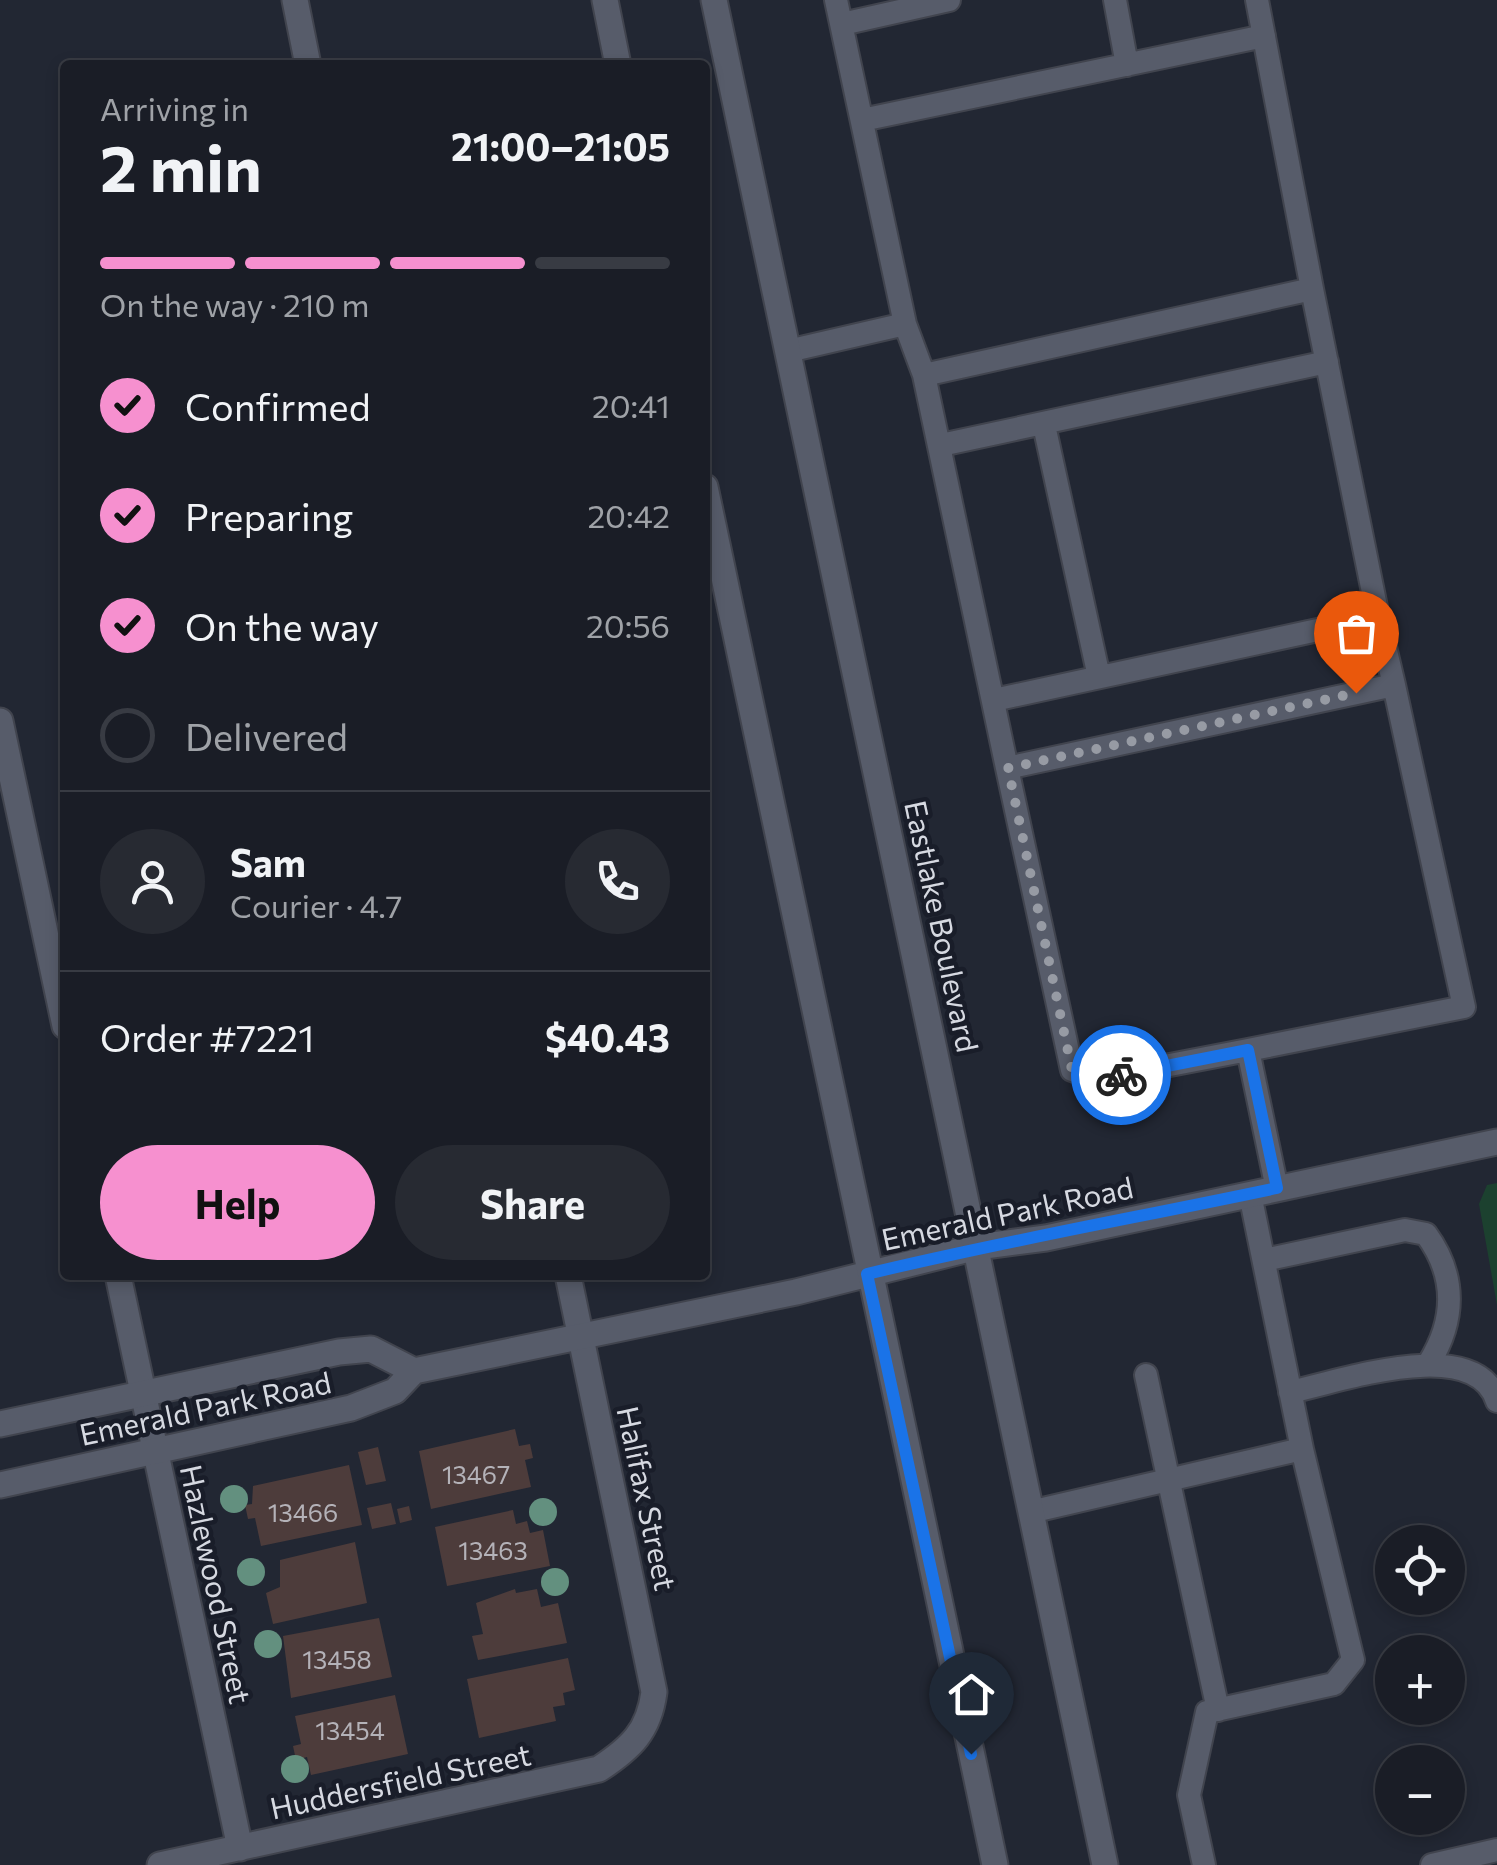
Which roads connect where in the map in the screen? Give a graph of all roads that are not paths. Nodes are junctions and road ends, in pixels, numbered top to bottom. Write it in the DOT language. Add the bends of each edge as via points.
graph roads {
  1 [pos="294,0"];
  2 [pos="605,0"];
  3 [pos="714,0"];
  4 [pos="836,0"];
  5 [pos="950,0"];
  6 [pos="1115,0"];
  7 [pos="1256,0"];
  8 [pos="842,24"];
  9 [pos="1264,36"];
  10 [pos="307,60"];
  11 [pos="617,60"];
  12 [pos="1128,64"];
  13 [pos="862,120"];
  14 [pos="1312,290"];
  15 [pos="905,324"];
  16 [pos="788,351"];
  17 [pos="1327,362"];
  18 [pos="924,375"];
  19 [pos="1044,424"];
  20 [pos="940,445"];
  21 [pos="710,511"];
  22 [pos="1378,617"];
  23 [pos="1099,677"];
  24 [pos="1394,685"];
  25 [pos="994,700"];
  26 [pos="0,720"];
  27 [pos="1008,768"];
  28 [pos="60,1002"];
  29 [pos="1248,1050"];
  30 [pos="1497,1142"];
  31 [pos="1277,1188"];
  32 [pos="1250,1194"];
  33 [pos="977,1247"];
  34 [pos="1264,1260"];
  35 [pos="867,1274"];
  36 [pos="119,1280"];
  37 [pos="569,1280"];
  38 [pos="581,1339"];
  39 [pos="1428,1363"];
  40 [pos="414,1372"];
  41 [pos="1146,1375"];
  42 [pos="1290,1392"];
  43 [pos="143,1394"];
  44 [pos="1497,1401"];
  45 [pos="0,1424"];
  46 [pos="1302,1449"];
  47 [pos="156,1452"];
  48 [pos="1170,1478"];
  49 [pos="0,1485"];
  50 [pos="1030,1512"];
  51 [pos="1218,1710"];
  52 [pos="642,1733"];
  53 [pos="240,1848"];
  54 [pos="1497,1850"];
  55 [pos="160,1865"];
  56 [pos="995,1865"];
  57 [pos="1105,1865"];
  58 [pos="1204,1865"];
  59 [pos="1432,1865"];
  1 -- 10 [label="street"];
  2 -- 11 [label="street"];
  3 -- 16 [label="street, Eastlake Boulevard"];
  4 -- 8 [label="lane"];
  5 -- 8 [label="lane"];
  6 -- 12 [label="lane"];
  7 -- 9 [label="lane"];
  8 -- 13 [label="lane"];
  9 -- 12 [label="lane"];
  9 -- 14 [label="lane"];
  12 -- 13 [label="lane"];
  13 -- 15 [label="lane"];
  14 -- 17 [label="lane"];
  14 -- 18 [label="lane"];
  15 -- 16 [label="lane"];
  15 -- 18 [label="lane"];
  16 -- 33 [label="street, Eastlake Boulevard"];
  17 -- 19 [label="lane"];
  17 -- 22 [label="lane"];
  18 -- 20 [label="lane"];
  19 -- 20 [label="lane"];
  19 -- 23 [label="lane"];
  20 -- 25 [label="lane"];
  21 -- 35 [label="street"];
  22 -- 23 [label="lane"];
  22 -- 24 [label="lane"];
  23 -- 25 [label="lane"];
  24 -- 27 [label="lane"];
  24 -- 29 [label="lane" via="1464,1007"];
  25 -- 27 [label="lane"];
  26 -- 28 [label="street"];
  27 -- 29 [label="lane" via="1072,1070 1097,1079"];
  29 -- 31 [label="lane"];
  30 -- 31 [label="street, Emerald Park Road"];
  31 -- 32 [label="street, Emerald Park Road"];
  32 -- 33 [label="street, Emerald Park Road"];
  32 -- 34 [label="lane"];
  33 -- 35 [label="street, Emerald Park Road"];
  33 -- 50 [label="street, Eastlake Boulevard"];
  34 -- 39 [label="lane" via="1405,1230 1426,1234 1440,1253 1447,1283 1448,1332"];
  34 -- 42 [label="lane"];
  35 -- 38 [label="street, Emerald Park Road"];
  35 -- 56 [label="street"];
  36 -- 43 [label="street, Hazlewood Street"];
  37 -- 38 [label="street, Halifax Street"];
  38 -- 40 [label="street, Emerald Park Road"];
  38 -- 52 [label="street, Halifax Street" via="654,1692"];
  39 -- 42 [label="lane"];
  39 -- 44 [label="lane" via="1464,1367"];
  40 -- 43 [label="street, Emerald Park Road" via="371,1349 355,1350"];
  40 -- 47 [label="street, Emerald Park Road" via="396,1391 367,1404"];
  41 -- 48 [label="lane"];
  42 -- 46 [label="lane"];
  43 -- 45 [label="street, Emerald Park Road"];
  43 -- 47 [label="street, Hazlewood Street"];
  46 -- 48 [label="lane"];
  46 -- 51 [label="lane" via="1353,1660 1334,1684"];
  47 -- 49 [label="street, Emerald Park Road"];
  47 -- 53 [label="street, Hazlewood Street"];
  48 -- 50 [label="lane"];
  48 -- 51 [label="lane"];
  50 -- 57 [label="street, Eastlake Boulevard"];
  51 -- 58 [label="lane" via="1208,1712 1189,1795"];
  52 -- 53 [label="street, Huddersfield Street" via="598,1769"];
  53 -- 55 [label="street, Huddersfield Street"];
  54 -- 59 [label="lane"];
}
